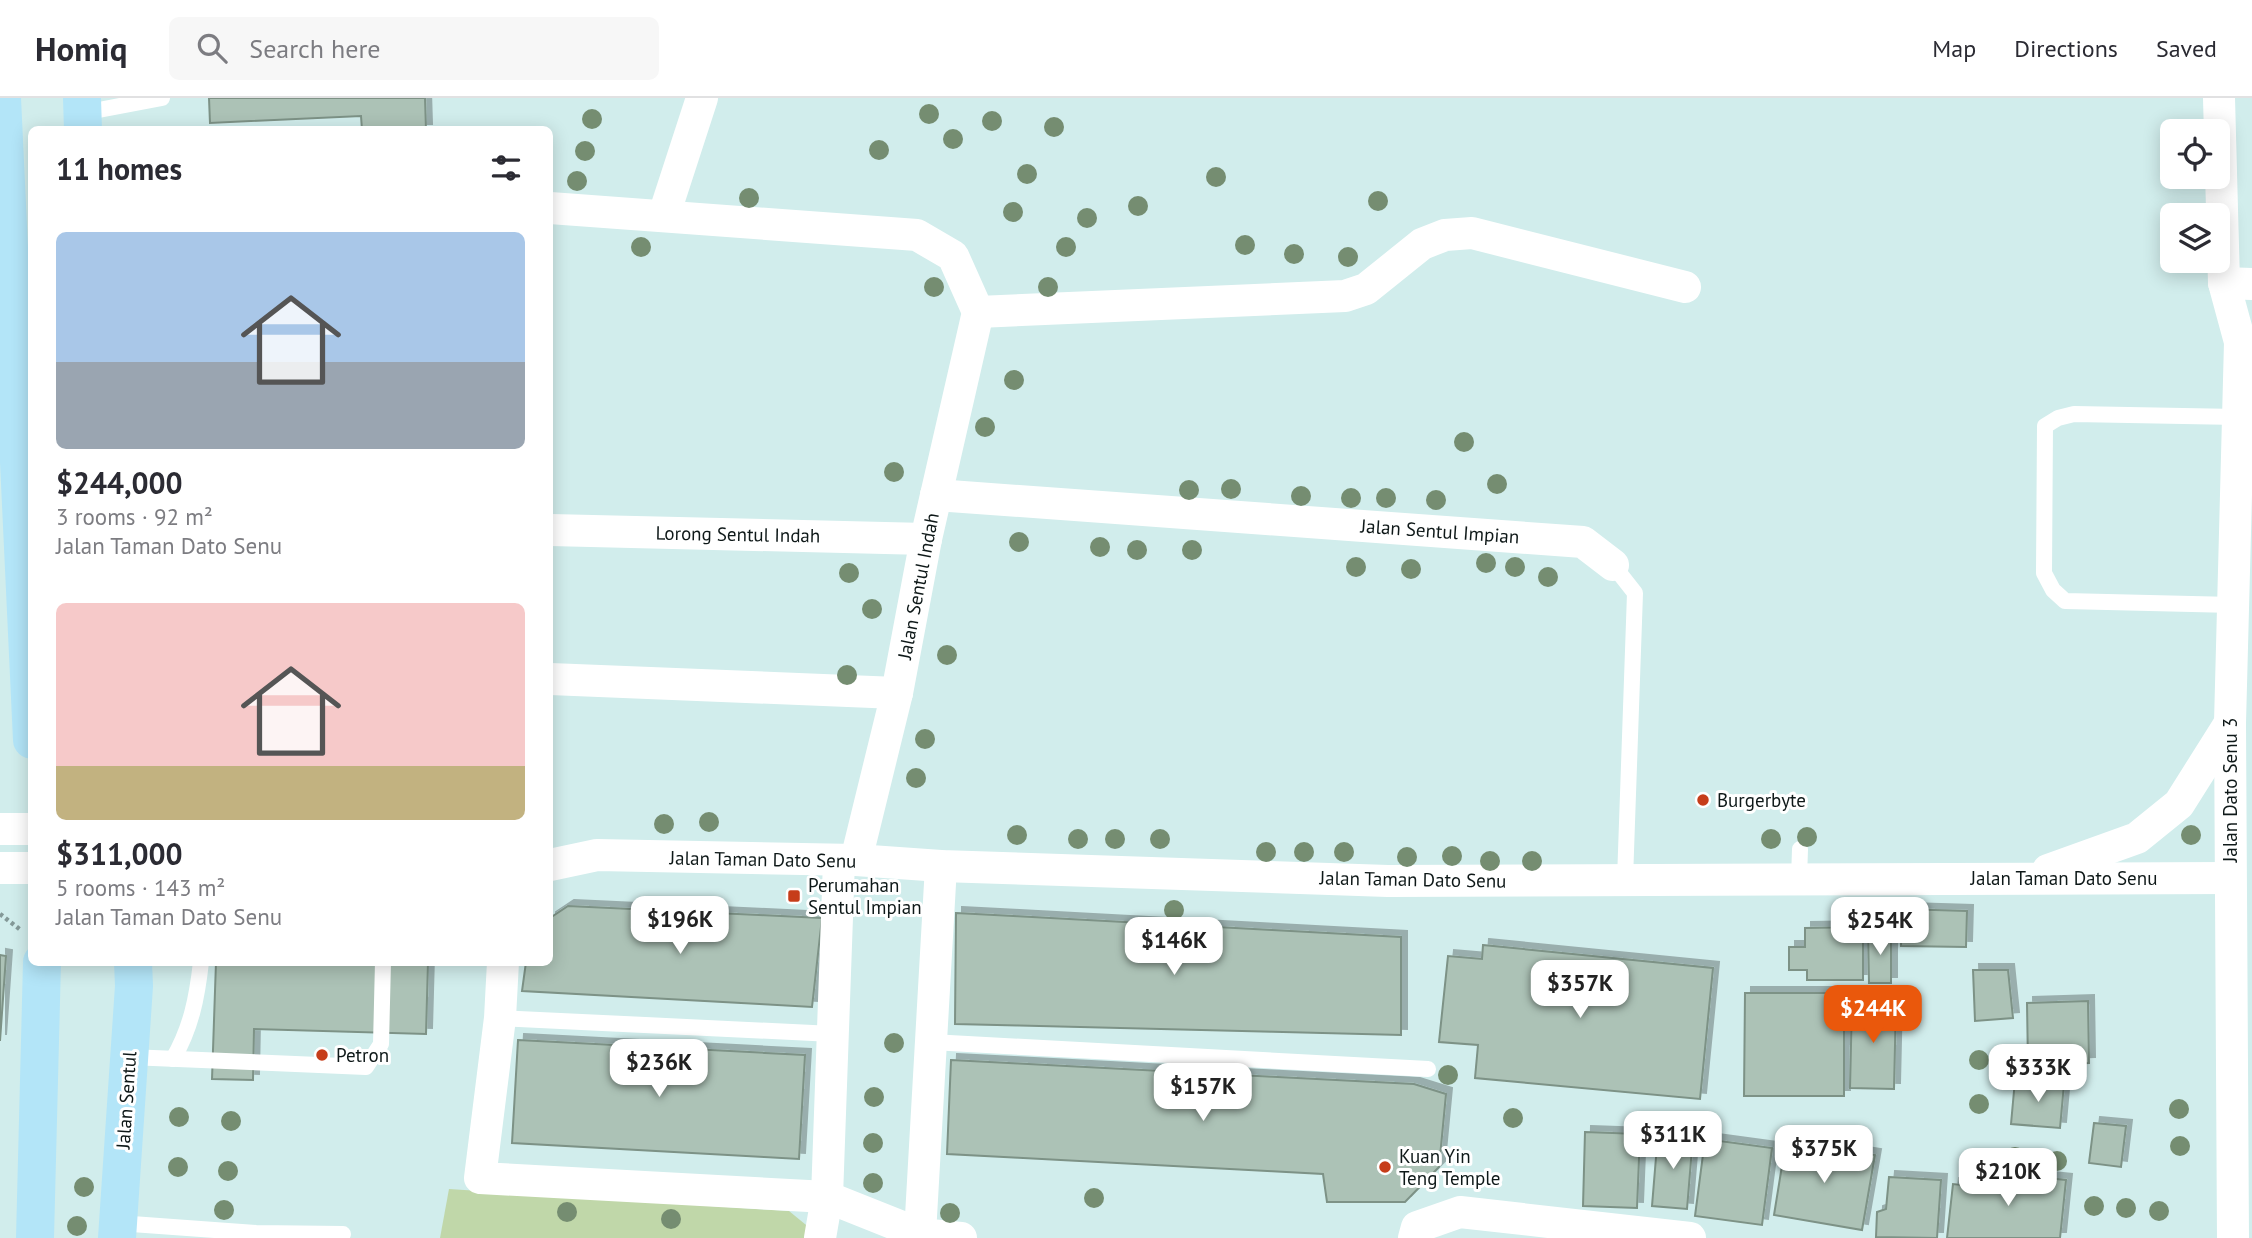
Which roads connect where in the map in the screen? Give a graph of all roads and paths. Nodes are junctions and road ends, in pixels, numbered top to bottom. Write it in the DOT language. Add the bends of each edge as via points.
graph roads {
  1 [pos="2,98"];
  2 [pos="162,98"];
  3 [pos="702,98"];
  4 [pos="2219,98"];
  5 [pos="83,113"];
  6 [pos="553,208"];
  7 [pos="664,215"];
  8 [pos="2238,284"];
  9 [pos="1685,287"];
  10 [pos="2252,309"];
  11 [pos="978,312"];
  12 [pos="2240,342"];
  13 [pos="2238,417"];
  14 [pos="936,495"];
  15 [pos="553,530"];
  16 [pos="926,539"];
  17 [pos="1613,565"];
  18 [pos="2234,605"];
  19 [pos="12,614"];
  20 [pos="553,679"];
  21 [pos="897,693"];
  22 [pos="28,715"];
  23 [pos="2230,723"];
  24 [pos="0,829"];
  25 [pos="28,829"];
  26 [pos="553,843"];
  27 [pos="1800,849"];
  28 [pos="597,855"];
  29 [pos="848,861"];
  30 [pos="553,864"];
  31 [pos="941,866"];
  32 [pos="0,868"];
  33 [pos="28,868"];
  34 [pos="2023,878"];
  35 [pos="2230,878"];
  36 [pos="1625,880"];
  37 [pos="1799,880"];
  38 [pos="0,914"];
  39 [pos="28,935"];
  40 [pos="42,966"];
  41 [pos="133,966"];
  42 [pos="200,966"];
  43 [pos="383,966"];
  44 [pos="503,966"];
  45 [pos="500,1018"];
  46 [pos="833,1034"];
  47 [pos="931,1042"];
  48 [pos="129,1057"];
  49 [pos="173,1059"];
  50 [pos="1428,1069"];
  51 [pos="827,1197"];
  52 [pos="118,1231"];
  53 [pos="343,1234"];
  54 [pos="920,1234"];
  55 [pos="35,1238"];
  56 [pos="820,1238"];
  57 [pos="961,1238"];
  58 [pos="1414,1238"];
  59 [pos="1690,1238"];
  60 [pos="2234,1238"];
  1 -- 19 [label="main road"];
  2 -- 5 [label="lane"];
  3 -- 7 [label="street"];
  4 -- 8 [label="street, Jalan Dato Senu 3"];
  6 -- 7 [label="street"];
  7 -- 11 [label="street" via="917,235 953,256"];
  8 -- 12 [label="street, Jalan Dato Senu 3"];
  9 -- 11 [label="street" via="1472,233 1445,235 1422,244 1366,289 1345,296"];
  10 -- 12 [label="street, Jalan Dato Senu 3"];
  11 -- 14 [label="street, Jalan Sentul Indah"];
  12 -- 13 [label="street, Jalan Dato Senu 3"];
  13 -- 18 [label="street, Jalan Dato Senu 3"];
  13 -- 18 [label="lane" via="2074,414 2045,426 2043,573 2053,590 2065,601"];
  14 -- 16 [label="street, Jalan Sentul Indah"];
  14 -- 17 [label="street, Jalan Sentul Impian" via="1583,542"];
  15 -- 16 [label="street, Lorong Sentul Indah"];
  16 -- 21 [label="street, Jalan Sentul Indah"];
  17 -- 36 [label="lane, Jalan Sentul Impian" via="1635,593"];
  18 -- 23 [label="street, Jalan Dato Senu 3"];
  19 -- 22 [label="main road"];
  20 -- 21 [label="street"];
  21 -- 29 [label="street, Jalan Sentul Indah"];
  23 -- 34 [label="street" via="2179,804 2137,838"];
  23 -- 35 [label="street, Jalan Dato Senu 3"];
  24 -- 25 [label="street"];
  26 -- 28 [label="street, Jalan Taman Dato Senu"];
  27 -- 37 [label="lane"];
  28 -- 29 [label="street, Jalan Taman Dato Senu"];
  28 -- 30 [label="street, Jalan Taman Dato Senu"];
  29 -- 31 [label="street, Jalan Taman Dato Senu"];
  29 -- 46 [label="street, Jalan Sentul Indah"];
  31 -- 36 [label="street, Jalan Taman Dato Senu" via="1388,881"];
  31 -- 47 [label="street"];
  32 -- 33 [label="street"];
  34 -- 35 [label="street, Jalan Taman Dato Senu"];
  34 -- 37 [label="street, Jalan Taman Dato Senu"];
  35 -- 60 [label="street, Jalan Dato Senu 3"];
  36 -- 37 [label="street, Jalan Taman Dato Senu"];
  38 -- 39 [label="path"];
  40 -- 55 [label="main road"];
  41 -- 48 [label="main road, Jalan Sentul"];
  42 -- 49 [label="lane" via="195,1008"];
  43 -- 49 [label="lane" via="381,1044 366,1067"];
  44 -- 45 [label="street"];
  45 -- 46 [label="lane"];
  45 -- 51 [label="street" via="480,1178"];
  46 -- 51 [label="street, Jalan Sentul Indah"];
  47 -- 50 [label="lane"];
  47 -- 54 [label="street"];
  48 -- 49 [label="lane"];
  48 -- 52 [label="main road, Jalan Sentul"];
  51 -- 54 [label="street"];
  51 -- 56 [label="street, Jalan Sentul Indah"];
  52 -- 53 [label="lane"];
  54 -- 57 [label="street"];
  58 -- 59 [label="street" via="1417,1227 1460,1212"];
}
